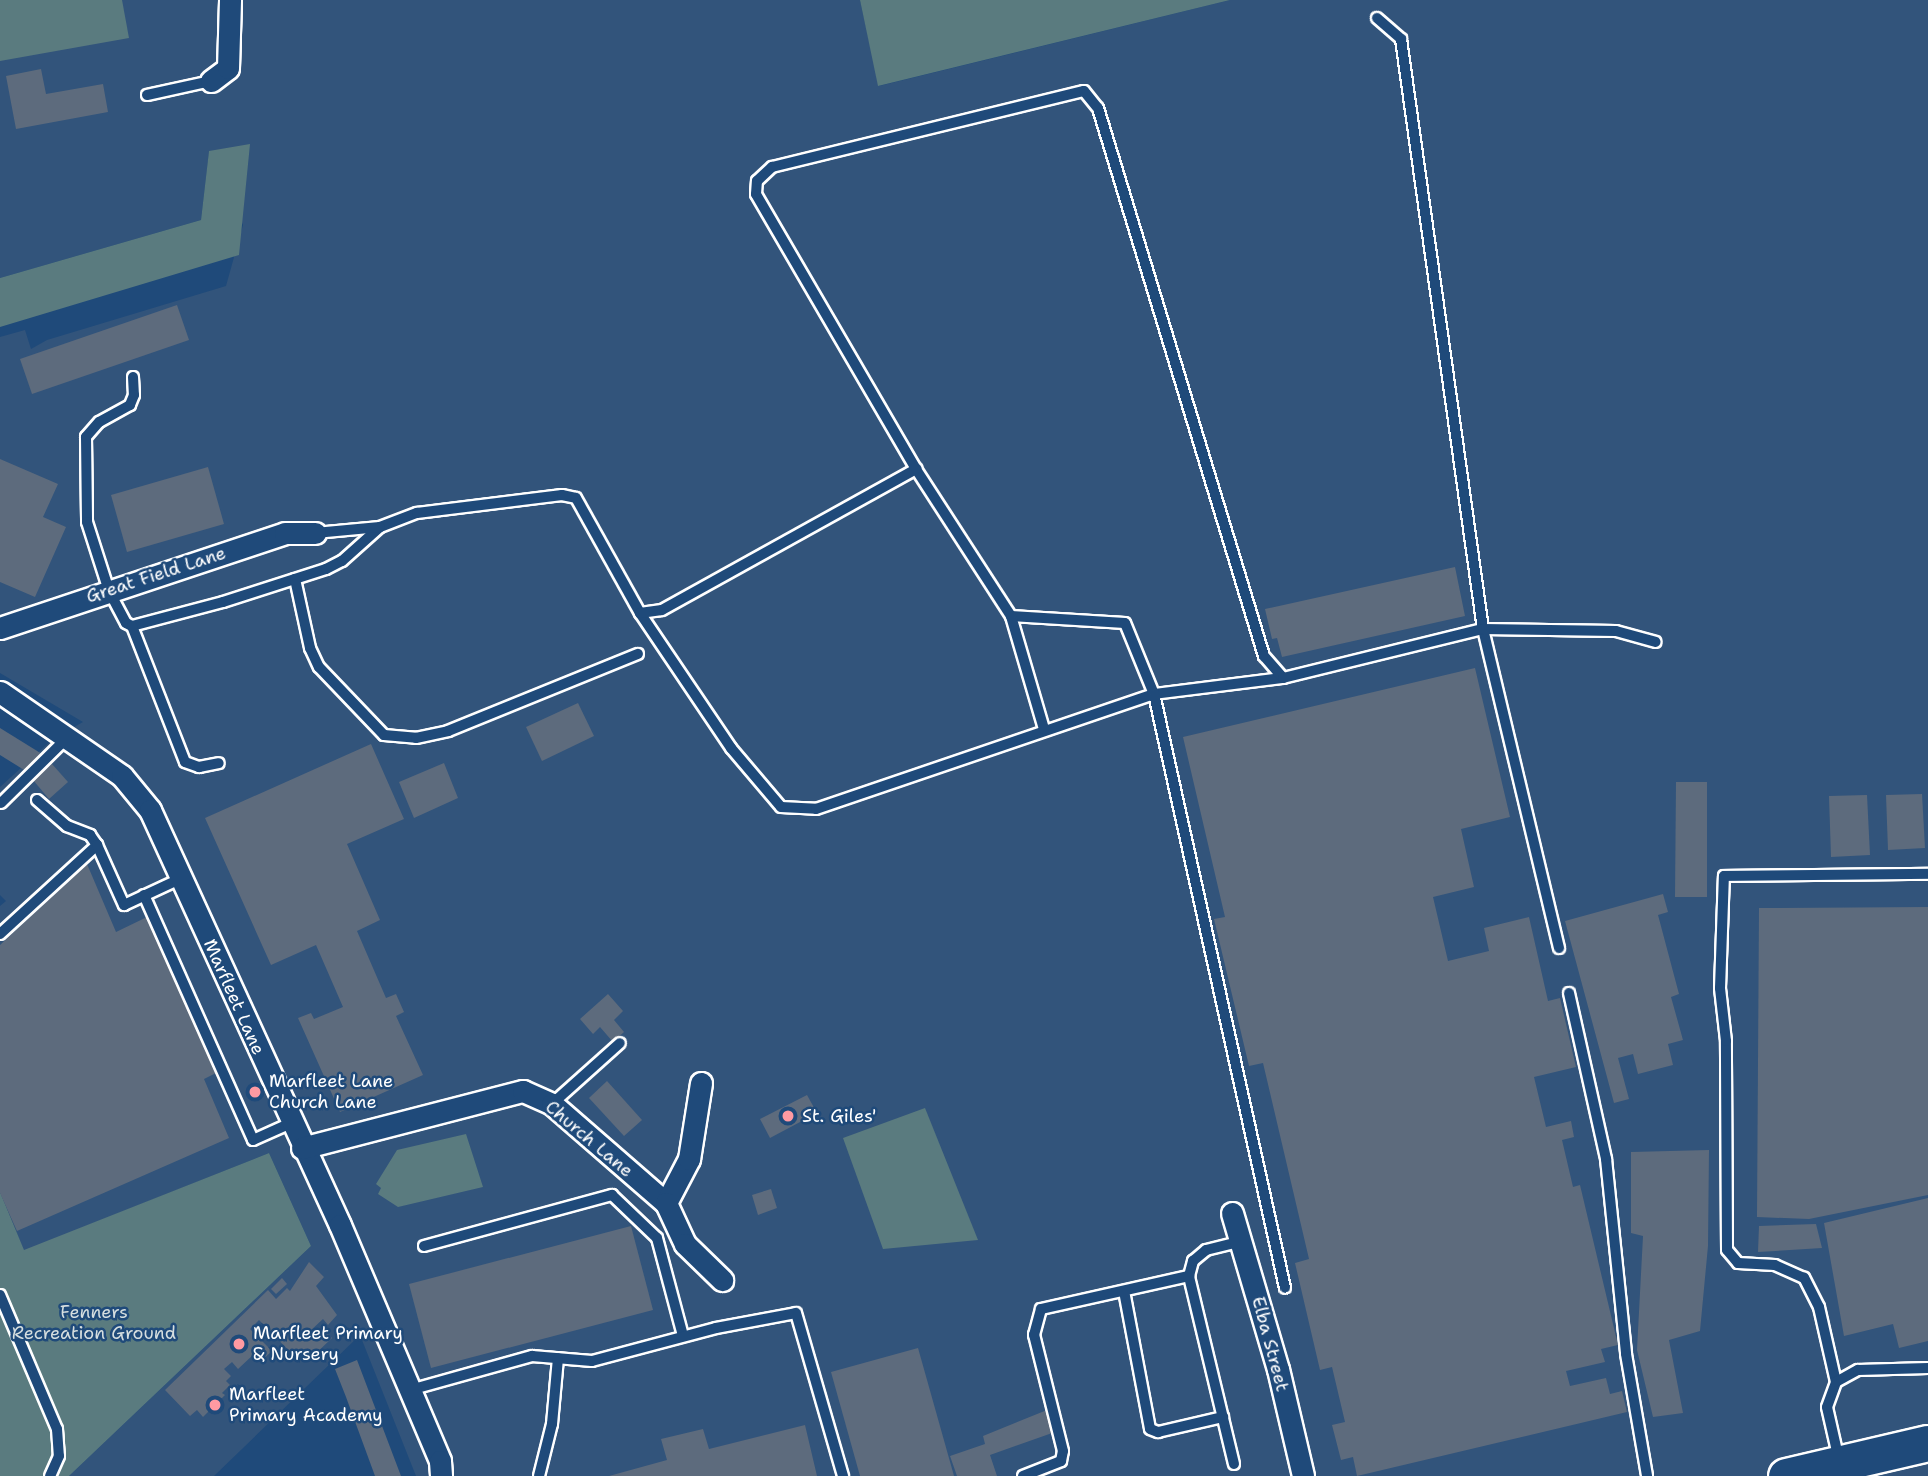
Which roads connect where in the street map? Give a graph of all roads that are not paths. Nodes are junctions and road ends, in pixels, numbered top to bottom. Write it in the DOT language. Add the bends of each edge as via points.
graph roads {
  1 [pos="230,0"];
  2 [pos="1377,18"];
  3 [pos="211,81"];
  4 [pos="147,95"];
  5 [pos="133,377"];
  6 [pos="916,470"];
  7 [pos="380,527"];
  8 [pos="315,533"];
  9 [pos="295,579"];
  10 [pos="109,590"];
  11 [pos="640,613"];
  12 [pos="1011,616"];
  13 [pos="132,626"];
  14 [pos="0,628"];
  15 [pos="1483,629"];
  16 [pos="1656,642"];
  17 [pos="638,654"];
  18 [pos="1283,678"];
  19 [pos="0,692"];
  20 [pos="1154,694"];
  21 [pos="1044,729"];
  22 [pos="69,736"];
  23 [pos="219,762"];
  24 [pos="37,800"];
  25 [pos="1,803"];
  26 [pos="97,845"];
  27 [pos="1928,874"];
  28 [pos="182,878"];
  29 [pos="144,895"];
  30 [pos="0,934"];
  31 [pos="1559,948"];
  32 [pos="1569,993"];
  33 [pos="620,1043"];
  34 [pos="701,1083"];
  35 [pos="552,1104"];
  36 [pos="291,1123"];
  37 [pos="302,1148"];
  38 [pos="666,1203"];
  39 [pos="1233,1213"];
  40 [pos="1241,1241"];
  41 [pos="424,1245"];
  42 [pos="1189,1276"];
  43 [pos="722,1280"];
  44 [pos="1285,1288"];
  45 [pos="1124,1291"];
  46 [pos="0,1295"];
  47 [pos="682,1336"];
  48 [pos="558,1358"];
  49 [pos="1928,1368"];
  50 [pos="1836,1382"];
  51 [pos="410,1390"];
  52 [pos="1223,1417"];
  53 [pos="1928,1443"];
  54 [pos="1839,1463"];
  55 [pos="1234,1464"];
  56 [pos="50,1476"];
  57 [pos="441,1476"];
  58 [pos="539,1476"];
  59 [pos="843,1476"];
  60 [pos="1023,1476"];
  61 [pos="1303,1476"];
  62 [pos="1647,1476"];
  63 [pos="1786,1476"];
  1 -- 3 [label="street" via="228,68"];
  2 -- 15 [label="lane" via="1401,39"];
  3 -- 4 [label="lane"];
  5 -- 10 [label="lane" via="130,405 99,422 86,437 87,522"];
  6 -- 11 [label="lane" via="662,610"];
  6 -- 12 [label="lane"];
  6 -- 18 [label="lane" via="756,194 757,181 772,167 1084,91 1098,108 1264,656"];
  7 -- 8 [label="lane"];
  7 -- 9 [label="lane" via="342,561"];
  7 -- 11 [label="lane" via="417,513 562,495 576,498"];
  8 -- 10 [label="street, Great Field Lane" via="285,533"];
  9 -- 13 [label="lane"];
  9 -- 17 [label="lane" via="310,648 319,667 384,734 416,738 447,731"];
  10 -- 13 [label="lane"];
  10 -- 14 [label="street, Great Field Lane"];
  11 -- 21 [label="lane" via="731,748 781,807 816,809"];
  12 -- 20 [label="lane" via="1125,623"];
  12 -- 21 [label="lane"];
  13 -- 23 [label="lane" via="185,762 199,767"];
  15 -- 16 [label="lane" via="1616,631"];
  15 -- 18 [label="lane"];
  15 -- 31 [label="lane"];
  18 -- 20 [label="lane"];
  19 -- 22 [label="street, Marfleet Lane"];
  20 -- 21 [label="lane"];
  20 -- 44 [label="lane"];
  22 -- 25 [label="lane"];
  22 -- 28 [label="street, Marfleet Lane" via="122,776 150,810"];
  24 -- 26 [label="lane" via="67,826 90,835"];
  26 -- 29 [label="lane" via="124,905"];
  26 -- 30 [label="lane"];
  27 -- 50 [label="lane" via="1724,876 1720,989 1726,1041 1727,1250 1738,1263 1775,1265 1804,1278 1819,1307"];
  28 -- 29 [label="lane"];
  28 -- 36 [label="street, Marfleet Lane"];
  29 -- 36 [label="lane" via="253,1140"];
  32 -- 62 [label="lane" via="1606,1159 1626,1354"];
  33 -- 35 [label="lane"];
  34 -- 38 [label="street" via="689,1159"];
  35 -- 37 [label="street, Church Lane" via="523,1091 510,1093"];
  35 -- 38 [label="street, Church Lane"];
  36 -- 37 [label="street, Marfleet Lane"];
  37 -- 51 [label="street, Marfleet Lane"];
  38 -- 43 [label="street, Church Lane" via="685,1244"];
  39 -- 40 [label="street, Elba Street"];
  40 -- 42 [label="lane" via="1206,1250 1193,1261"];
  40 -- 61 [label="street, Elba Street"];
  41 -- 47 [label="lane" via="612,1195 657,1238"];
  42 -- 45 [label="lane"];
  42 -- 52 [label="lane"];
  45 -- 52 [label="lane" via="1150,1429 1158,1432"];
  45 -- 60 [label="lane" via="1041,1309 1035,1316 1034,1335 1063,1451 1061,1461"];
  46 -- 56 [label="lane" via="57,1429 59,1456"];
  47 -- 48 [label="lane" via="592,1362"];
  47 -- 59 [label="lane" via="796,1313"];
  48 -- 51 [label="lane" via="532,1356"];
  48 -- 58 [label="lane" via="552,1424"];
  49 -- 50 [label="lane" via="1858,1370"];
  50 -- 54 [label="lane" via="1827,1407"];
  51 -- 57 [label="street, Marfleet Lane" via="440,1461"];
  52 -- 55 [label="lane"];
  53 -- 54 [label="highway"];
  54 -- 63 [label="highway"];
}
